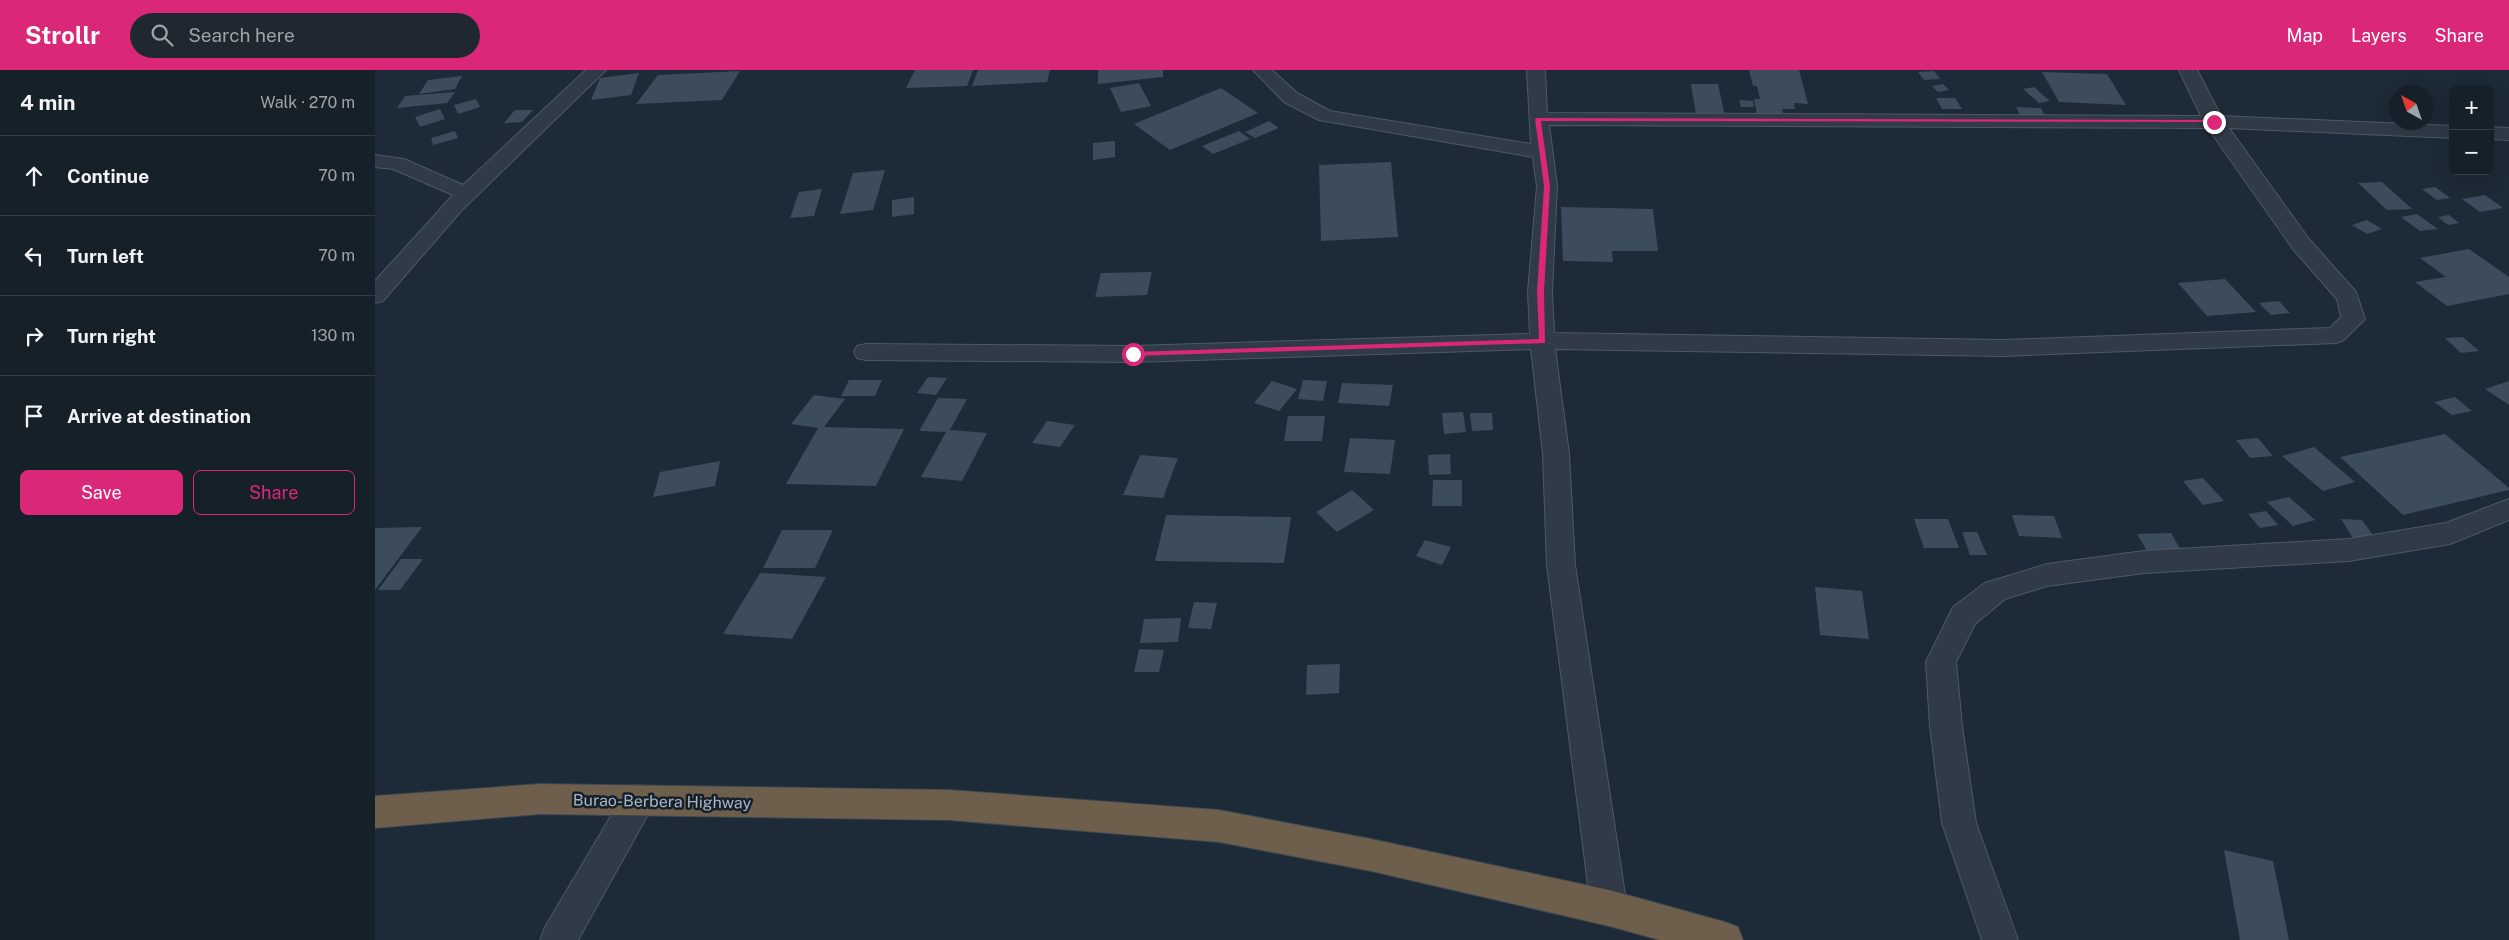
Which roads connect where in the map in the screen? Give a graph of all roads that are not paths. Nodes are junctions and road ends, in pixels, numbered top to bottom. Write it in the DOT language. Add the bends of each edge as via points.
graph roads {
  1 [pos="597,70"];
  2 [pos="1262,70"];
  3 [pos="1536,70"];
  4 [pos="2188,70"];
  5 [pos="1537,119"];
  6 [pos="2214,122"];
  7 [pos="2449,132"];
  8 [pos="2494,133"];
  9 [pos="2509,134"];
  10 [pos="1542,152"];
  11 [pos="375,161"];
  12 [pos="467,194"];
  13 [pos="375,296"];
  14 [pos="1542,341"];
  15 [pos="866,352"];
  16 [pos="2509,509"];
  17 [pos="639,800"];
  18 [pos="375,812"];
  19 [pos="1609,908"];
  20 [pos="558,940"];
  21 [pos="1725,940"];
  22 [pos="2000,940"];
  1 -- 12 [label="street"];
  2 -- 10 [label="street" via="1278,89 1302,107 1326,116"];
  3 -- 5 [label="street"];
  4 -- 6 [label="street"];
  5 -- 6 [label="street"];
  5 -- 10 [label="street"];
  6 -- 7 [label="street"];
  6 -- 14 [label="street" via="2301,244 2348,297 2353,319 2336,335 2003,348"];
  8 -- 9 [label="street"];
  10 -- 14 [label="street" via="1547,186 1540,292"];
  11 -- 12 [label="street" via="397,163"];
  12 -- 13 [label="street"];
  14 -- 15 [label="street" via="1133,354"];
  14 -- 19 [label="street" via="1556,454 1561,565"];
  16 -- 22 [label="street" via="2450,533 2349,550 2143,562 2047,575 1995,591 1964,616 1941,662 1946,726 1959,823"];
  17 -- 18 [label="highway, Burao-Berbera Highway" via="540,799"];
  17 -- 19 [label="highway, Burao-Berbera Highway" via="949,804 1219,826 1371,855"];
  17 -- 20 [label="street"];
  19 -- 21 [label="highway, Burao-Berbera Highway"];
}
